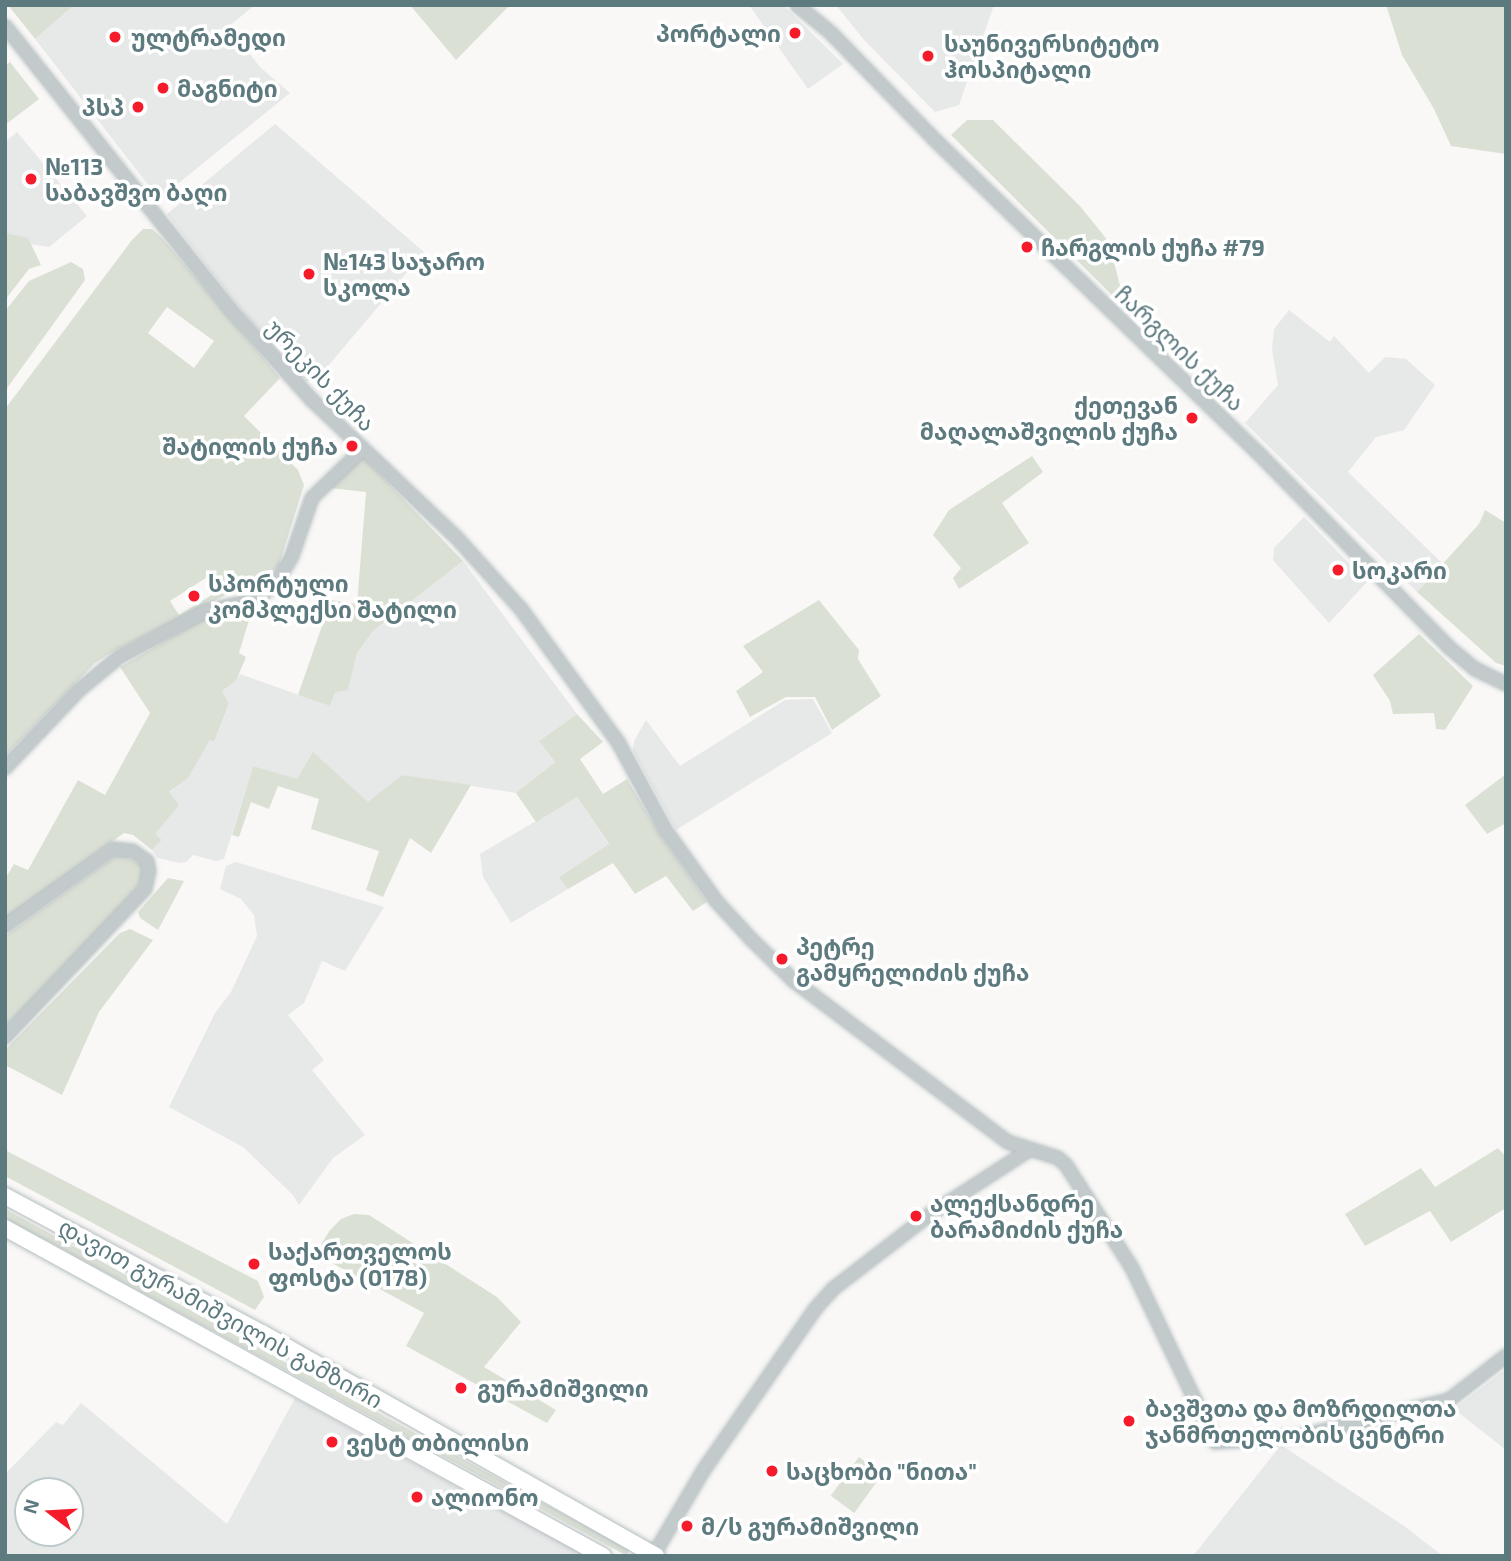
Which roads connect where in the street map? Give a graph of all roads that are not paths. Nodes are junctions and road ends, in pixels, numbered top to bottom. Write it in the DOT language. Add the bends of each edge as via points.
graph roads {
  1 [pos="797,5"];
  2 [pos="810,5"];
  3 [pos="5,26"];
  4 [pos="831,33"];
  5 [pos="363,449"];
  6 [pos="1506,684"];
  7 [pos="5,768"];
  8 [pos="5,926"];
  9 [pos="5,1037"];
  10 [pos="1029,1150"];
  11 [pos="5,1196"];
  12 [pos="5,1228"];
  13 [pos="1506,1356"];
  14 [pos="654,1555"];
  15 [pos="603,1556"];
  1 -- 4 [label="street, ჩარგლის ქუჩა"];
  2 -- 4 [label="street, ჩარგლის ქუჩა"];
  3 -- 5 [label="street, ურეკის ქუჩა" via="230,309"];
  4 -- 6 [label="street, ჩარგლის ქუჩა" via="1451,649 1475,669"];
  5 -- 7 [label="street" via="312,498 292,556 270,588 246,602 206,611 119,657 78,691"];
  5 -- 10 [label="street, ურეკის ქუჩა" via="456,537 521,609 618,742 666,831 717,902 751,939 794,981 1008,1142"];
  8 -- 9 [label="street" via="113,849 133,852 147,861 145,889"];
  10 -- 13 [label="street" via="1066,1165 1132,1268 1215,1442 1302,1436 1449,1400"];
  10 -- 14 [label="street" via="929,1215 834,1288 703,1471"];
  11 -- 14 [label="main road, დავით გურამიშვილის გამზირი" via="262,1333"];
  12 -- 15 [label="main road, დავით გურამიშვილის გამზირი"];
}
